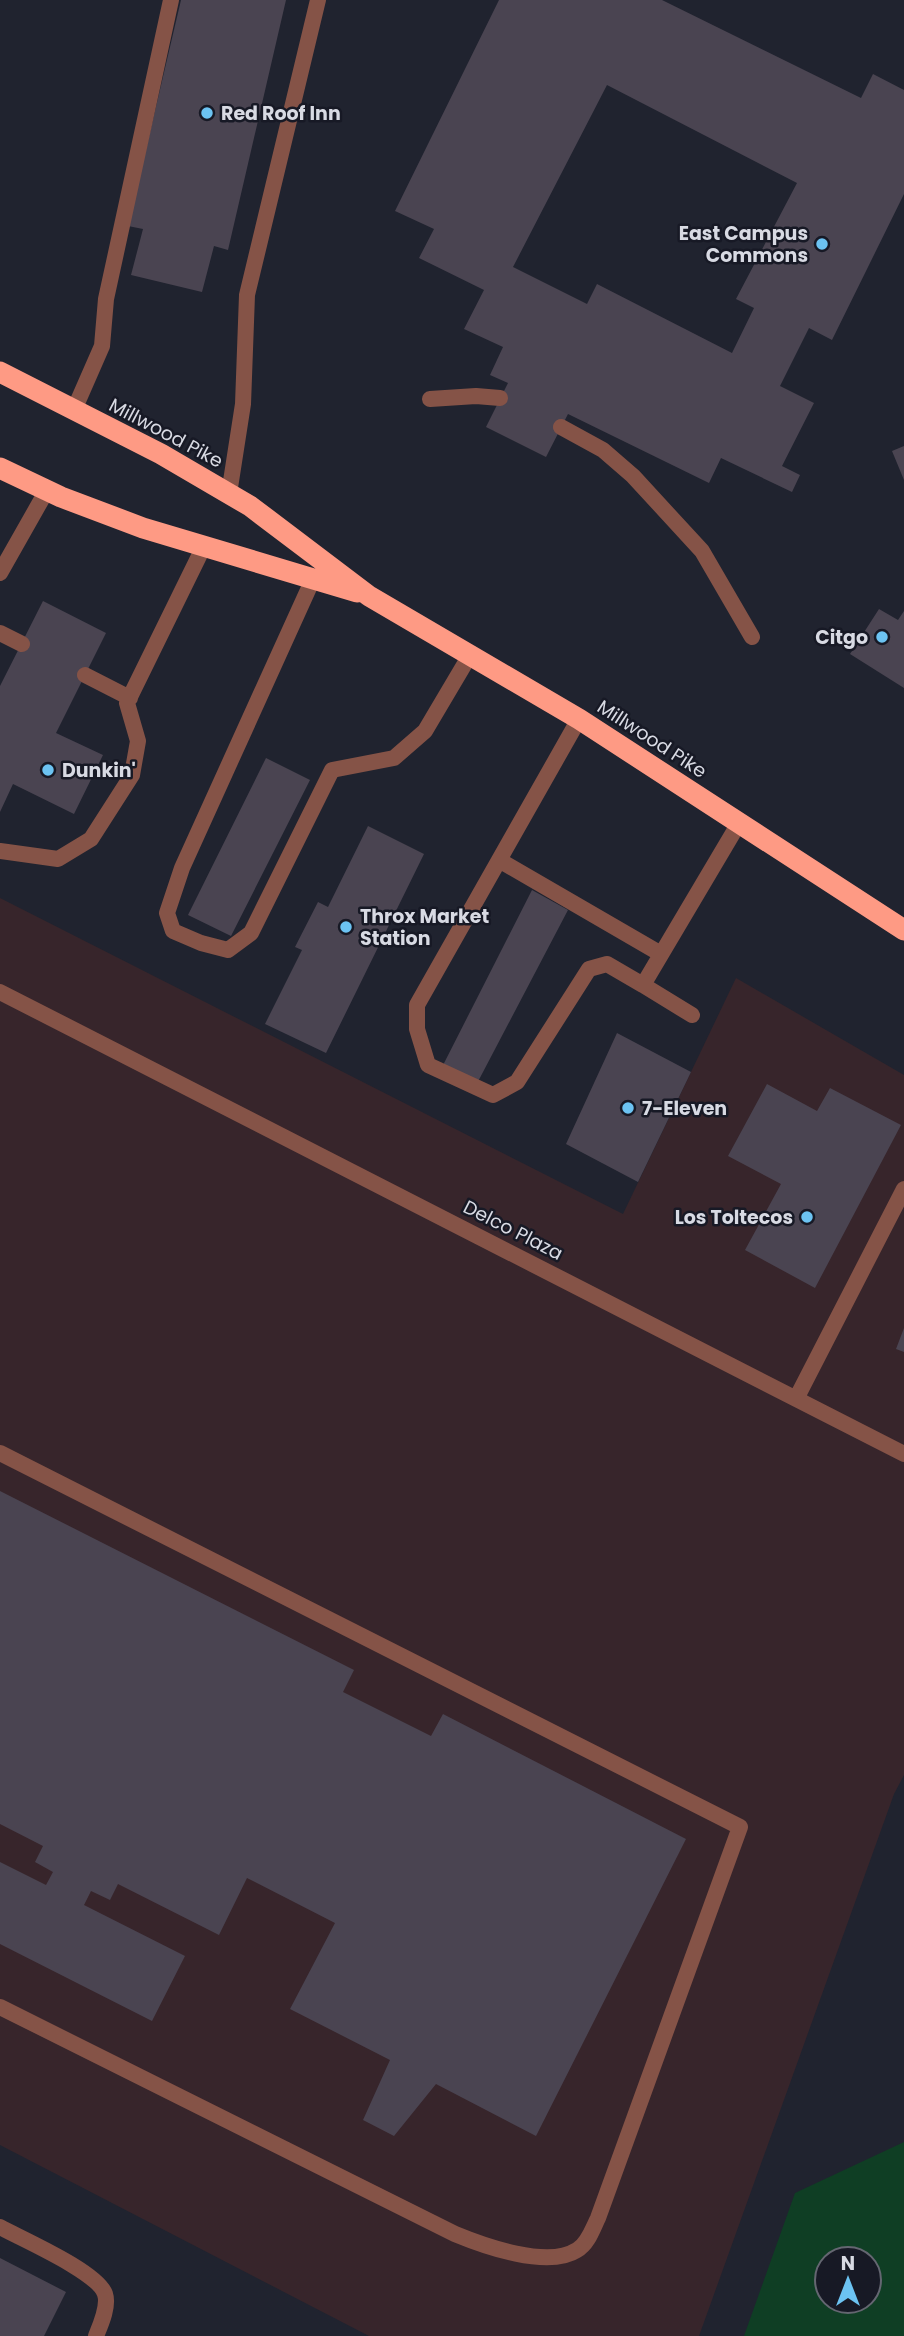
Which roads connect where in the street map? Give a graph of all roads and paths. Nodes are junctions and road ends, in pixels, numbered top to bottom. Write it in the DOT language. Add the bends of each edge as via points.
graph roads {
  1 [pos="172,0"];
  2 [pos="318,0"];
  3 [pos="0,372"];
  4 [pos="500,398"];
  5 [pos="430,399"];
  6 [pos="74,410"];
  7 [pos="561,427"];
  8 [pos="0,468"];
  9 [pos="47,490"];
  10 [pos="229,494"];
  11 [pos="203,548"];
  12 [pos="0,573"];
  13 [pos="313,579"];
  14 [pos="369,596"];
  15 [pos="0,633"];
  16 [pos="752,636"];
  17 [pos="22,644"];
  18 [pos="470,655"];
  19 [pos="85,675"];
  20 [pos="130,698"];
  21 [pos="579,719"];
  22 [pos="739,823"];
  23 [pos="0,851"];
  24 [pos="499,860"];
  25 [pos="904,930"];
  26 [pos="661,954"];
  27 [pos="643,985"];
  28 [pos="0,992"];
  29 [pos="692,1015"];
  30 [pos="904,1189"];
  31 [pos="796,1399"];
  32 [pos="0,1453"];
  33 [pos="904,1454"];
  34 [pos="0,2007"];
  35 [pos="0,2227"];
  36 [pos="96,2336"];
  1 -- 6 [label="lane" via="106,299 102,346"];
  2 -- 10 [label="lane" via="247,295 243,404"];
  3 -- 6 [label="highway, Millwood Pike"];
  4 -- 5 [label="lane"];
  6 -- 10 [label="highway, Millwood Pike"];
  7 -- 16 [label="lane" via="603,450 633,476 702,551"];
  8 -- 9 [label="highway, Millwood Pike"];
  9 -- 11 [label="highway, Millwood Pike"];
  9 -- 12 [label="lane"];
  10 -- 14 [label="highway, Millwood Pike"];
  11 -- 13 [label="highway, Millwood Pike"];
  11 -- 20 [label="lane"];
  13 -- 14 [label="highway, Millwood Pike"];
  13 -- 18 [label="lane" via="182,868 167,913 173,931 228,950 251,933 332,770 394,758 425,731"];
  14 -- 18 [label="highway, Millwood Pike"];
  15 -- 17 [label="lane"];
  18 -- 21 [label="highway, Millwood Pike"];
  19 -- 20 [label="lane"];
  20 -- 23 [label="lane" via="127,704 138,741 132,775 91,839 58,859"];
  21 -- 22 [label="highway, Millwood Pike"];
  21 -- 24 [label="lane"];
  22 -- 25 [label="highway, Millwood Pike"];
  22 -- 26 [label="lane"];
  24 -- 26 [label="lane"];
  24 -- 27 [label="lane" via="416,1005 416,1029 428,1066 493,1095 517,1082 589,969 607,964"];
  26 -- 27 [label="lane"];
  27 -- 29 [label="lane"];
  28 -- 31 [label="lane, Delco Plaza"];
  30 -- 31 [label="lane"];
  31 -- 33 [label="lane, Delco Plaza"];
  32 -- 34 [label="lane" via="740,1827 598,2218 577,2251 554,2256 514,2253 455,2234"];
  35 -- 36 [label="lane" via="80,2270 101,2287 105,2307"];
}
